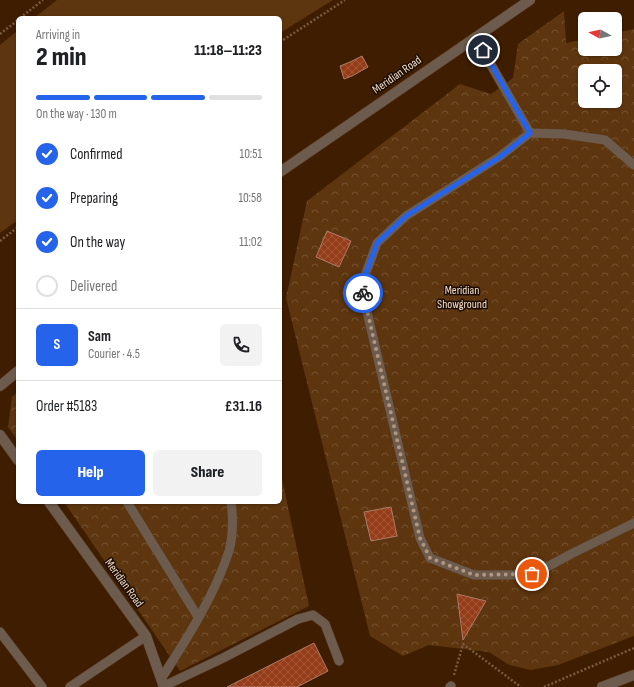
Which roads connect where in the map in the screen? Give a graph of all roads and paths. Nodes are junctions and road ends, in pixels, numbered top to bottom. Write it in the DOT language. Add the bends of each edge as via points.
graph roads {
  1 [pos="42,0"];
  2 [pos="345,0"];
  3 [pos="530,0"];
  4 [pos="22,16"];
  5 [pos="16,22"];
  6 [pos="0,34"];
  7 [pos="475,37"];
  8 [pos="282,41"];
  9 [pos="530,133"];
  10 [pos="634,165"];
  11 [pos="282,171"];
  12 [pos="16,229"];
  13 [pos="0,241"];
  14 [pos="16,373"];
  15 [pos="0,386"];
  16 [pos="0,435"];
  17 [pos="16,457"];
  18 [pos="50,504"];
  19 [pos="128,504"];
  20 [pos="230,504"];
  21 [pos="634,523"];
  22 [pos="198,617"];
  23 [pos="0,632"];
  24 [pos="146,636"];
  25 [pos="634,648"];
  26 [pos="339,661"];
  27 [pos="634,675"];
  28 [pos="163,684"];
  29 [pos="42,687"];
  30 [pos="70,687"];
  31 [pos="450,687"];
  32 [pos="521,687"];
  33 [pos="544,687"];
  34 [pos="602,687"];
  1 -- 4 [label="path"];
  2 -- 8 [label="path"];
  3 -- 7 [label="street, Meridian Road"];
  5 -- 6 [label="path"];
  7 -- 9 [label="lane"];
  7 -- 11 [label="street, Meridian Road"];
  9 -- 10 [label="lane" via="564,134 606,140"];
  9 -- 21 [label="lane" via="500,157 406,216 377,243 361,286 420,538 430,558 474,575 532,574"];
  12 -- 13 [label="path"];
  14 -- 15 [label="street"];
  16 -- 17 [label="street"];
  18 -- 24 [label="street, Meridian Road"];
  19 -- 22 [label="lane"];
  20 -- 22 [label="lane" via="233,516 229,550 216,583"];
  22 -- 28 [label="lane"];
  23 -- 29 [label="lane"];
  24 -- 28 [label="street, Meridian Road"];
  24 -- 30 [label="lane"];
  25 -- 33 [label="path"];
  26 -- 28 [label="lane" via="325,624 313,615 298,619 223,658"];
  27 -- 34 [label="street"];
  31 -- 32 [label="path" via="463,644"];
}
